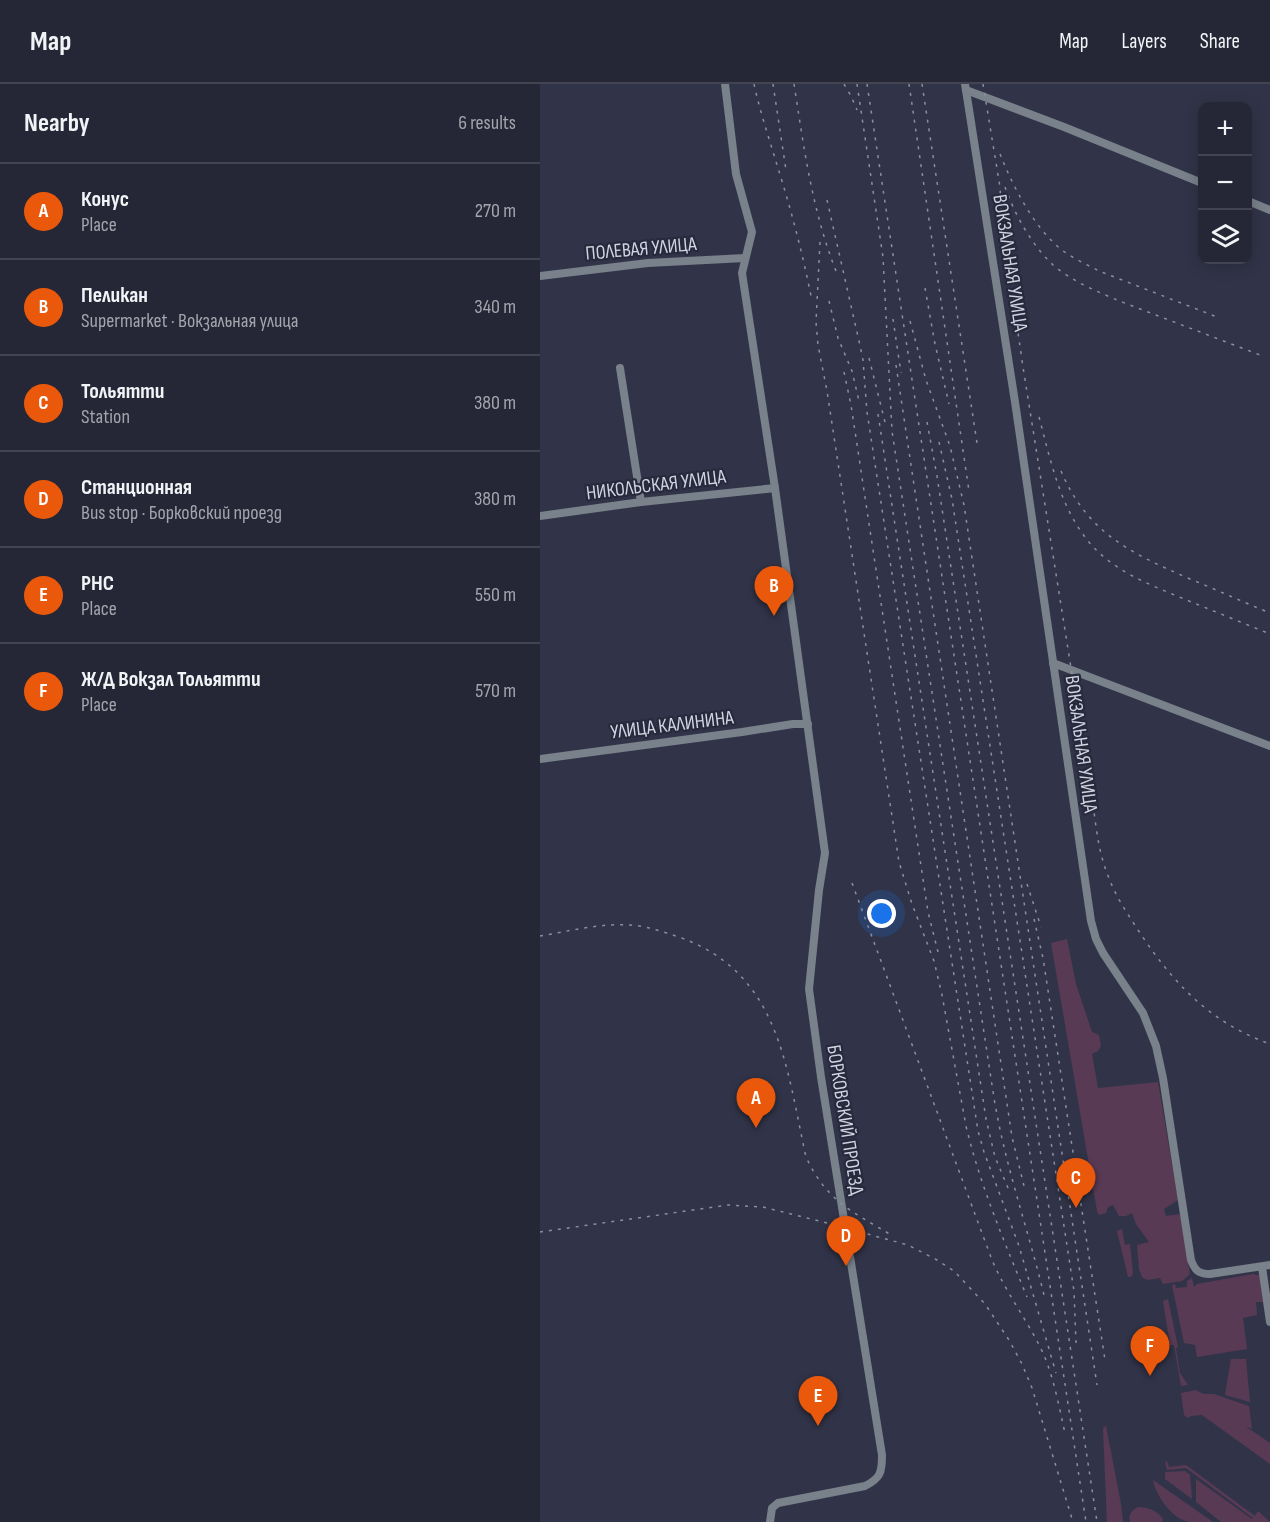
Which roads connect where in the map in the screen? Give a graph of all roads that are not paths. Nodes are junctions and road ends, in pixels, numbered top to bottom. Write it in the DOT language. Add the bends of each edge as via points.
graph roads {
  1 [pos="725,84"];
  2 [pos="965,87"];
  3 [pos="1198,181"];
  4 [pos="1252,203"];
  5 [pos="1270,210"];
  6 [pos="745,258"];
  7 [pos="540,276"];
  8 [pos="620,368"];
  9 [pos="775,488"];
  10 [pos="641,502"];
  11 [pos="540,516"];
  12 [pos="1053,663"];
  13 [pos="808,724"];
  14 [pos="1270,746"];
  15 [pos="540,759"];
  16 [pos="1266,1266"];
  17 [pos="1270,1322"];
  18 [pos="770,1522"];
  1 -- 6 [label="street" via="736,174 752,232"];
  2 -- 3 [label="street"];
  2 -- 12 [label="street, ВОКЗАЛЬНАЯ УЛИЦА"];
  4 -- 5 [label="street"];
  6 -- 7 [label="street, ПОЛЕВАЯ УЛИЦА" via="648,263"];
  6 -- 9 [label="street" via="742,273"];
  8 -- 10 [label="street"];
  9 -- 10 [label="street, НИКОЛЬСКАЯ УЛИЦА"];
  9 -- 13 [label="street"];
  10 -- 11 [label="street, НИКОЛЬСКАЯ УЛИЦА"];
  12 -- 14 [label="street"];
  12 -- 16 [label="street, ВОКЗАЛЬНАЯ УЛИЦА" via="1091,921 1103,953 1143,1013 1156,1046 1193,1268 1210,1274"];
  13 -- 15 [label="street, УЛИЦА КАЛИНИНА"];
  13 -- 18 [label="street, БОРКОВСКИЙ ПРОЕЗД" via="825,853 809,989 882,1466 879,1476 865,1486 778,1503 772,1508"];
  16 -- 17 [label="street, ВОКЗАЛЬНАЯ УЛИЦА"];
}
